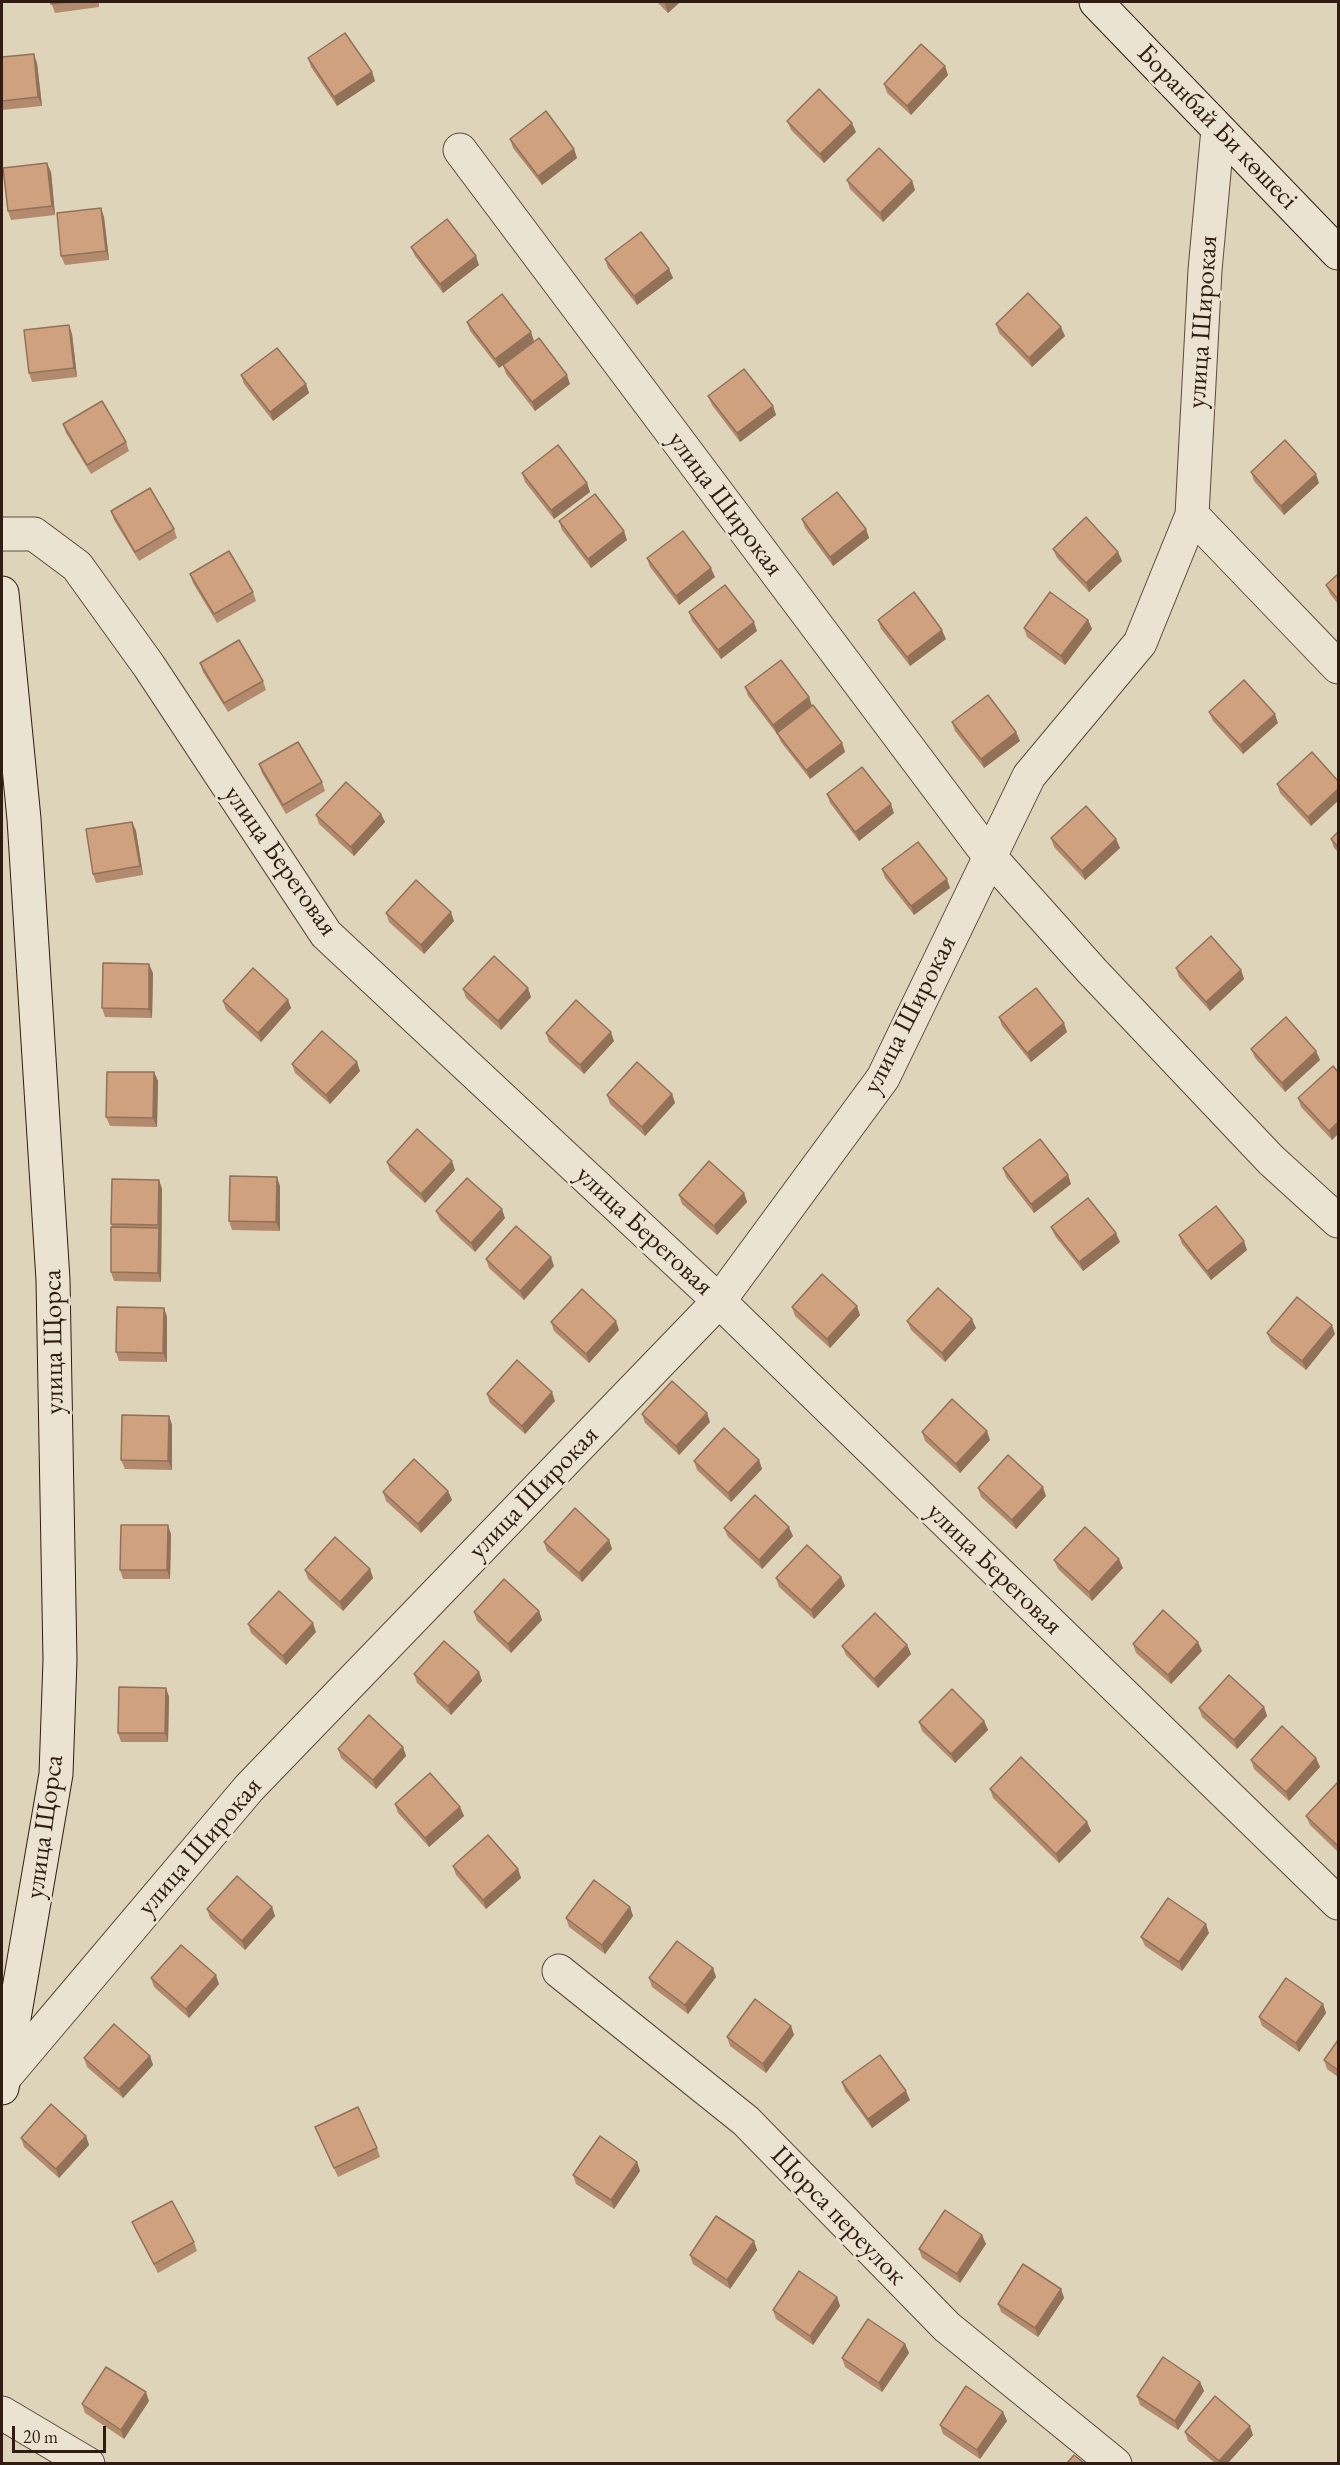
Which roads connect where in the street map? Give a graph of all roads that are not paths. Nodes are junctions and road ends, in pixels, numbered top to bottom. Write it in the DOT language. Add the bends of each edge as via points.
graph roads {
  1 [pos="1096,2"];
  2 [pos="1218,129"];
  3 [pos="460,150"];
  4 [pos="1338,253"];
  5 [pos="1192,515"];
  6 [pos="2,534"];
  7 [pos="2,593"];
  8 [pos="1338,667"];
  9 [pos="990,857"];
  10 [pos="1338,1221"];
  11 [pos="719,1301"];
  12 [pos="1338,1903"];
  13 [pos="559,1971"];
  14 [pos="3,2083"];
  15 [pos="2,2412"];
  16 [pos="88,2463"];
  17 [pos="1115,2463"];
  1 -- 2 [label="street, Боранбай Би көшесі"];
  2 -- 4 [label="street, Боранбай Би көшесі"];
  2 -- 5 [label="street, улица Широкая" via="1205,270"];
  3 -- 9 [label="street, улица Широкая"];
  5 -- 8 [label="street"];
  5 -- 9 [label="street, улица Широкая" via="1140,643 1029,776"];
  6 -- 11 [label="street, улица Береговая" via="34,534 77,566 149,666 326,934"];
  7 -- 14 [label="street, улица Щорса" via="24,819 53,1280 60,1660 56,1774"];
  9 -- 10 [label="street, улица Широкая" via="1271,1160"];
  9 -- 11 [label="street, улица Широкая" via="883,1078"];
  11 -- 12 [label="street, улица Береговая"];
  11 -- 14 [label="street, улица Широкая" via="249,1788"];
  13 -- 17 [label="street, Щорса переулок" via="746,2121 947,2327"];
  15 -- 16 [label="street"];
}
